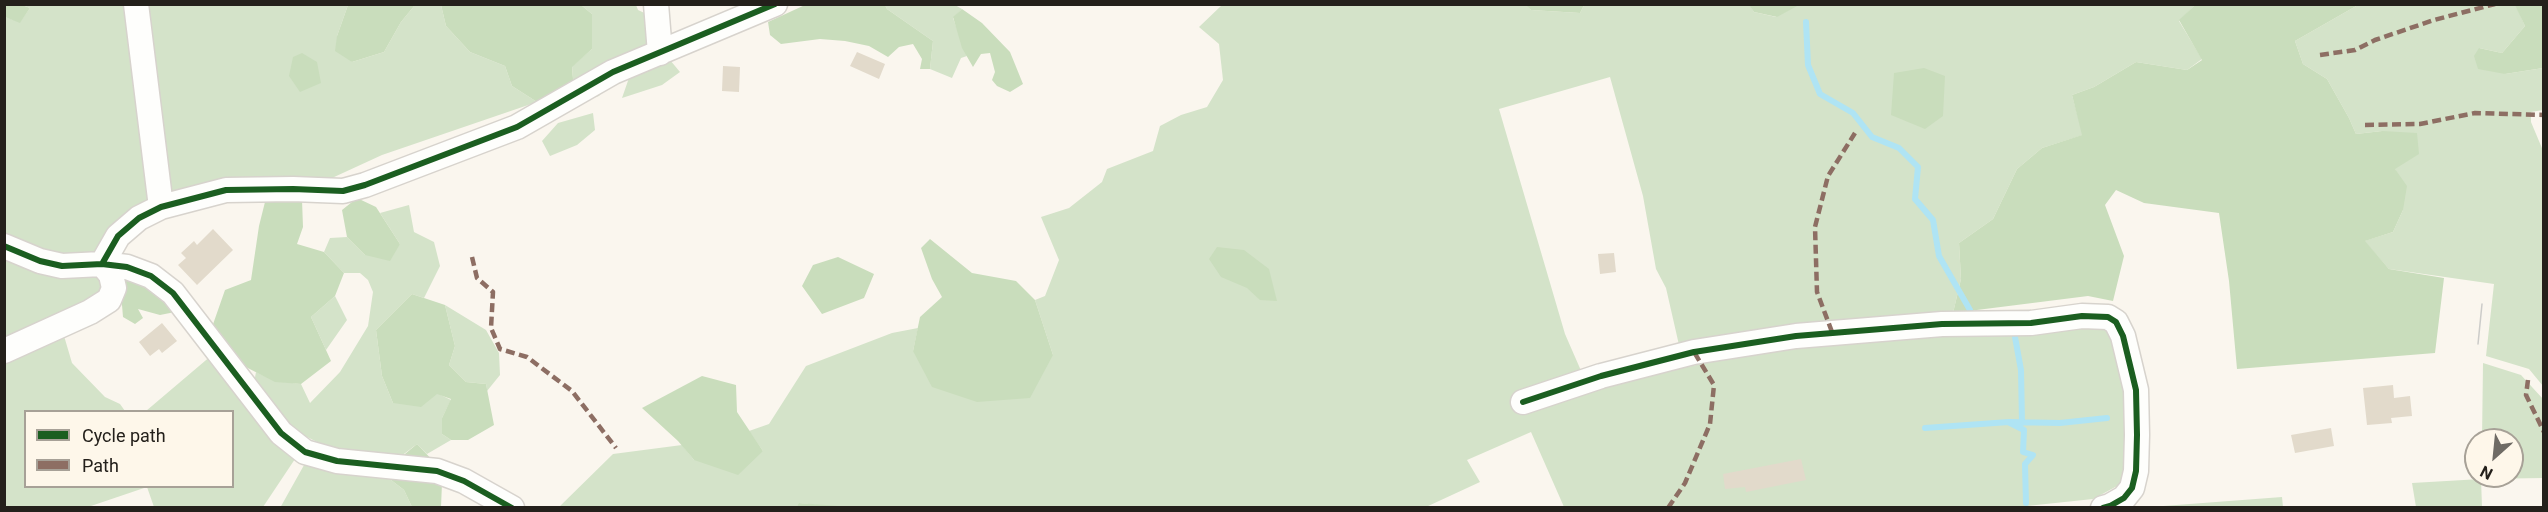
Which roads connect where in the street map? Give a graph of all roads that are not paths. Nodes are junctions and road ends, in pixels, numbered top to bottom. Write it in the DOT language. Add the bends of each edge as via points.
graph roads {
  1 [pos="136,4"];
  2 [pos="656,4"];
  3 [pos="775,4"];
  4 [pos="660,53"];
  5 [pos="161,207"];
  6 [pos="4,246"];
  7 [pos="102,264"];
  8 [pos="4,351"];
  9 [pos="1522,402"];
  10 [pos="512,507"];
  11 [pos="2103,507"];
  1 -- 5 [label="street"];
  2 -- 4 [label="street"];
  3 -- 4 [label="street"];
  4 -- 5 [label="street" via="613,72 517,127 365,185 342,190 226,190"];
  5 -- 7 [label="street" via="139,218 118,236"];
  6 -- 7 [label="street" via="62,266"];
  7 -- 8 [label="street" via="111,275 114,288 108,300"];
  7 -- 10 [label="street" via="127,267 151,276 173,293 273,424 305,452 337,461 437,471"];
  9 -- 11 [label="street" via="1694,351 1796,336 1942,324 2031,323 2082,315 2108,317 2116,322 2122,336 2136,390 2137,453 2132,488 2124,498"];
}
